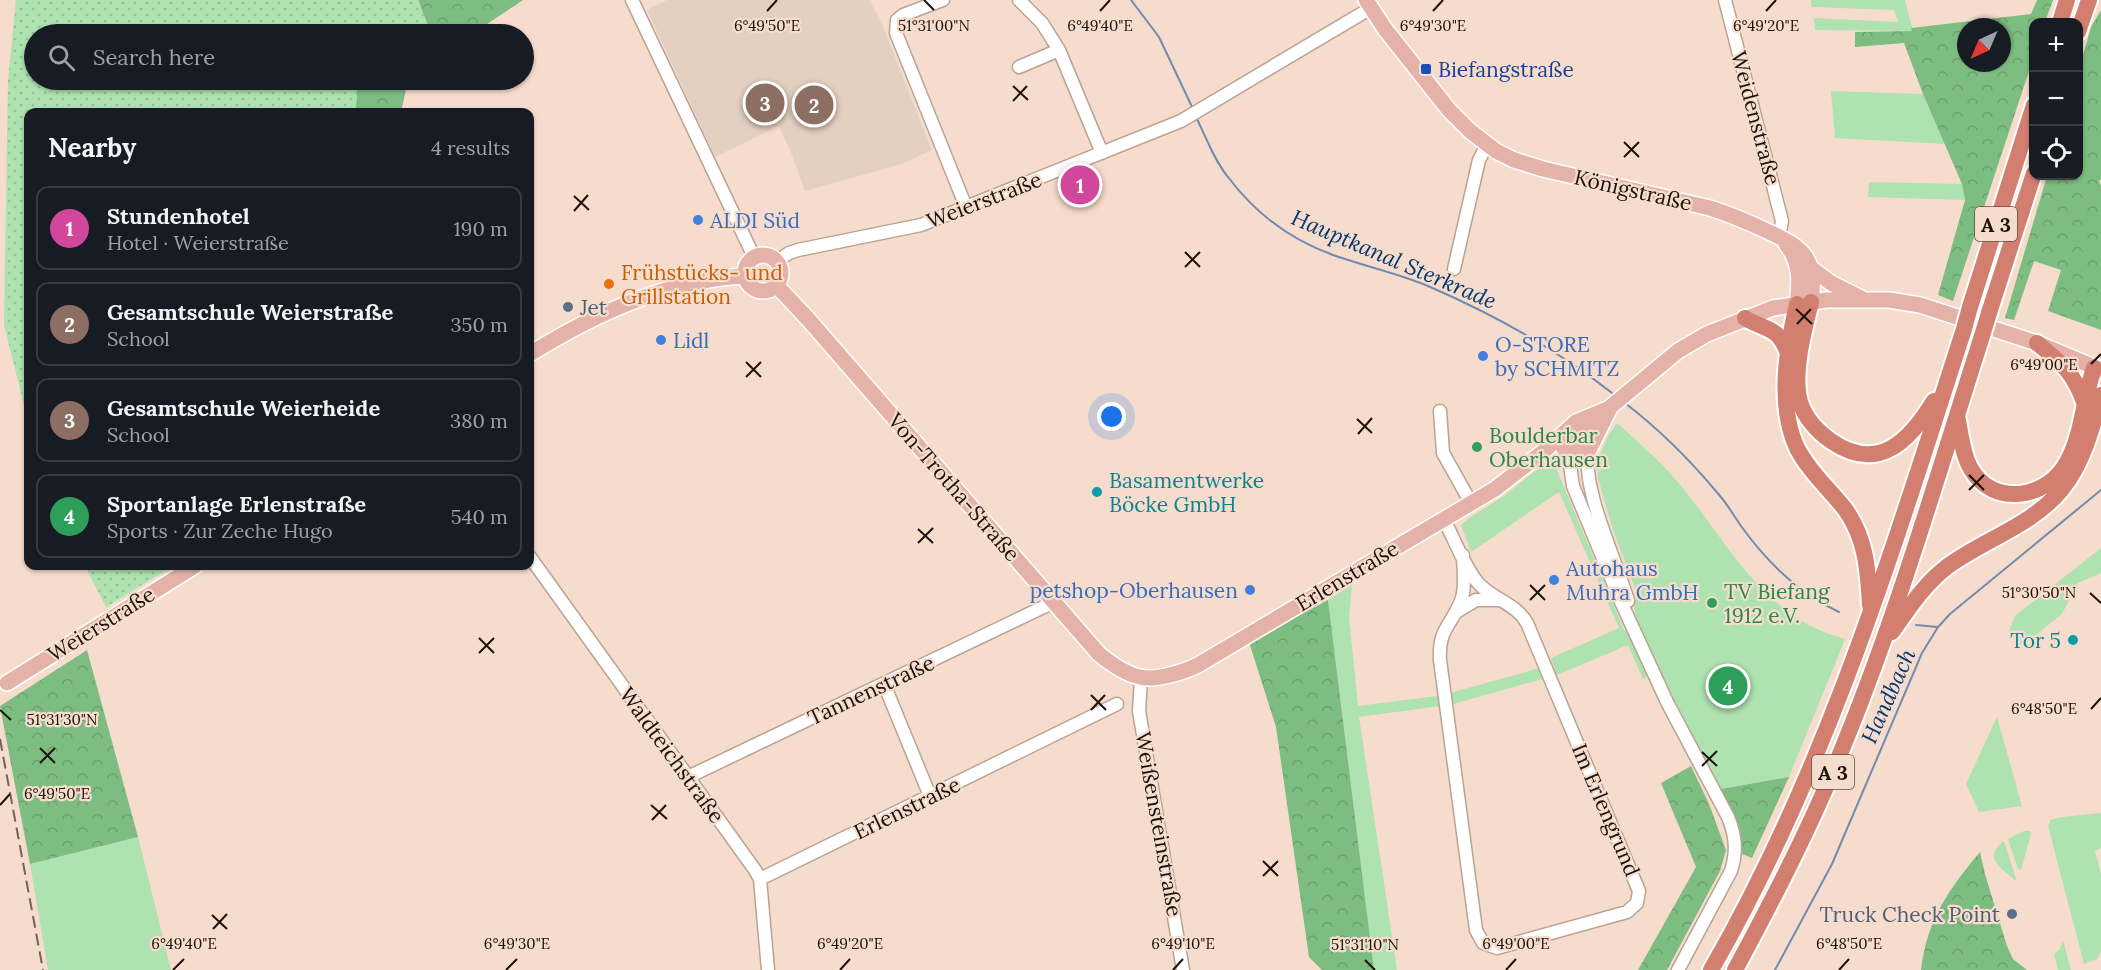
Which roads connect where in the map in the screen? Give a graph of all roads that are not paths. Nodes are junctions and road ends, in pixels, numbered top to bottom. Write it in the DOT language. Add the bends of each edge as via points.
graph roads {
  1 [pos="632,0"];
  2 [pos="943,0"];
  3 [pos="1019,0"];
  4 [pos="1725,0"];
  5 [pos="2067,0"];
  6 [pos="2089,0"];
  7 [pos="1369,4"];
  8 [pos="2061,18"];
  9 [pos="2083,19"];
  10 [pos="1059,50"];
  11 [pos="1018,67"];
  12 [pos="2029,121"];
  13 [pos="1487,145"];
  14 [pos="1102,153"];
  15 [pos="2032,180"];
  16 [pos="966,207"];
  17 [pos="1779,237"];
  18 [pos="754,257"];
  19 [pos="777,261"];
  20 [pos="1811,268"];
  21 [pos="1454,269"];
  22 [pos="744,276"];
  23 [pos="776,285"];
  24 [pos="1864,299"];
  25 [pos="1804,303"];
  26 [pos="1745,318"];
  27 [pos="2037,343"];
  28 [pos="534,352"];
  29 [pos="1789,356"];
  30 [pos="2098,369"];
  31 [pos="1947,380"];
  32 [pos="2101,396"];
  33 [pos="2084,402"];
  34 [pos="1610,408"];
  35 [pos="1440,411"];
  36 [pos="1957,415"];
  37 [pos="1580,451"];
  38 [pos="1543,452"];
  39 [pos="1471,503"];
  40 [pos="1444,520"];
  41 [pos="1462,555"];
  42 [pos="534,563"];
  43 [pos="189,570"];
  44 [pos="1499,600"];
  45 [pos="1054,602"];
  46 [pos="1454,614"];
  47 [pos="1871,615"];
  48 [pos="1638,637"];
  49 [pos="1879,650"];
  50 [pos="1141,678"];
  51 [pos="7,683"];
  52 [pos="884,684"];
  53 [pos="1117,704"];
  54 [pos="688,777"];
  55 [pos="930,796"];
  56 [pos="760,879"];
  57 [pos="768,970"];
  58 [pos="1183,970"];
  59 [pos="1678,970"];
  60 [pos="1711,970"];
  61 [pos="1735,970"];
  1 -- 18 [label="street"];
  2 -- 16 [label="street" via="903,15 897,20 896,33"];
  3 -- 10 [label="street" via="1042,23"];
  4 -- 17 [label="street, Weidenstraße" via="1782,221"];
  5 -- 8 [label="highway"];
  6 -- 9 [label="highway"];
  7 -- 13 [label="main road" via="1449,110"];
  7 -- 14 [label="street, Weierstraße" via="1199,111"];
  10 -- 11 [label="street"];
  10 -- 14 [label="street"];
  12 -- 31 [label="highway, A 3, bridge"];
  13 -- 17 [label="main road, Königstraße" via="1504,156 1534,166 1730,214"];
  13 -- 21 [label="street" via="1479,160"];
  14 -- 16 [label="street, Weierstraße"];
  15 -- 36 [label="highway, A 3, bridge"];
  16 -- 19 [label="street, Weierstraße" via="914,227 798,250"];
  17 -- 20 [label="main road, Königstraße" via="1800,249"];
  17 -- 25 [label="main road" via="1797,264"];
  18 -- 19 [label="main road" via="765,254"];
  18 -- 22 [label="main road" via="746,265"];
  19 -- 23 [label="main road" via="781,273"];
  20 -- 24 [label="main road, Königstraße"];
  20 -- 25 [label="main road" via="1814,286"];
  22 -- 23 [label="main road" via="757,290"];
  22 -- 28 [label="main road" via="694,282 645,297 592,319"];
  23 -- 45 [label="main road, Von-Trotha-Straße"];
  24 -- 25 [label="main road"];
  24 -- 27 [label="main road" via="1929,308"];
  25 -- 26 [label="main road, Erlenstraße"];
  25 -- 29 [label="highway"];
  25 -- 31 [label="highway" via="1798,391 1801,405 1807,417 1836,444 1868,454 1899,445 1916,429"];
  26 -- 29 [label="highway" via="1774,332"];
  26 -- 34 [label="main road, Erlenstraße" via="1678,351"];
  27 -- 30 [label="main road"];
  27 -- 33 [label="highway" via="2068,369"];
  29 -- 47 [label="highway" via="1786,396 1790,427 1808,465 1844,509 1860,537 1868,563"];
  30 -- 33 [label="highway"];
  31 -- 47 [label="highway, A 3"];
  32 -- 49 [label="highway" via="2082,456 2061,490 2034,515 1961,557 1932,579"];
  33 -- 36 [label="highway" via="2075,443 2061,471 2044,487 2020,494 2000,492 1977,477 1966,459"];
  34 -- 37 [label="main road, Erlenstraße"];
  34 -- 38 [label="main road, Erlenstraße" via="1576,422"];
  35 -- 39 [label="street" via="1443,453"];
  36 -- 49 [label="highway, A 3"];
  37 -- 38 [label="main road"];
  37 -- 48 [label="street"];
  37 -- 48 [label="street" via="1570,466 1573,486"];
  38 -- 39 [label="main road, Erlenstraße"];
  39 -- 40 [label="main road, Erlenstraße"];
  40 -- 41 [label="street, Im Erlengrund"];
  40 -- 50 [label="main road, Erlenstraße" via="1198,665 1178,674"];
  41 -- 44 [label="street, Im Erlengrund" via="1477,582"];
  41 -- 46 [label="street, Im Erlengrund" via="1464,590"];
  42 -- 54 [label="street, Waldteichstraße"];
  43 -- 51 [label="main road, Weierstraße"];
  44 -- 46 [label="street" via="1476,600"];
  44 -- 46 [label="street, Im Erlengrund" via="1518,610 1527,623 1639,887 1637,903 1627,912 1497,948 1478,937 1440,660 1441,637"];
  45 -- 50 [label="main road, Von-Trotha-Straße" via="1104,658"];
  45 -- 52 [label="street, Tannenstraße"];
  47 -- 60 [label="highway, A 3" via="1818,756 1745,910"];
  48 -- 59 [label="street" via="1735,837 1731,872"];
  49 -- 61 [label="highway, A 3" via="1812,817"];
  50 -- 58 [label="street, Weißensteinstraße" via="1139,711"];
  52 -- 54 [label="street, Tannenstraße"];
  52 -- 55 [label="street"];
  53 -- 55 [label="street, Erlenstraße"];
  54 -- 56 [label="street, Waldteichstraße"];
  55 -- 56 [label="street, Erlenstraße"];
  56 -- 57 [label="street"];
}
